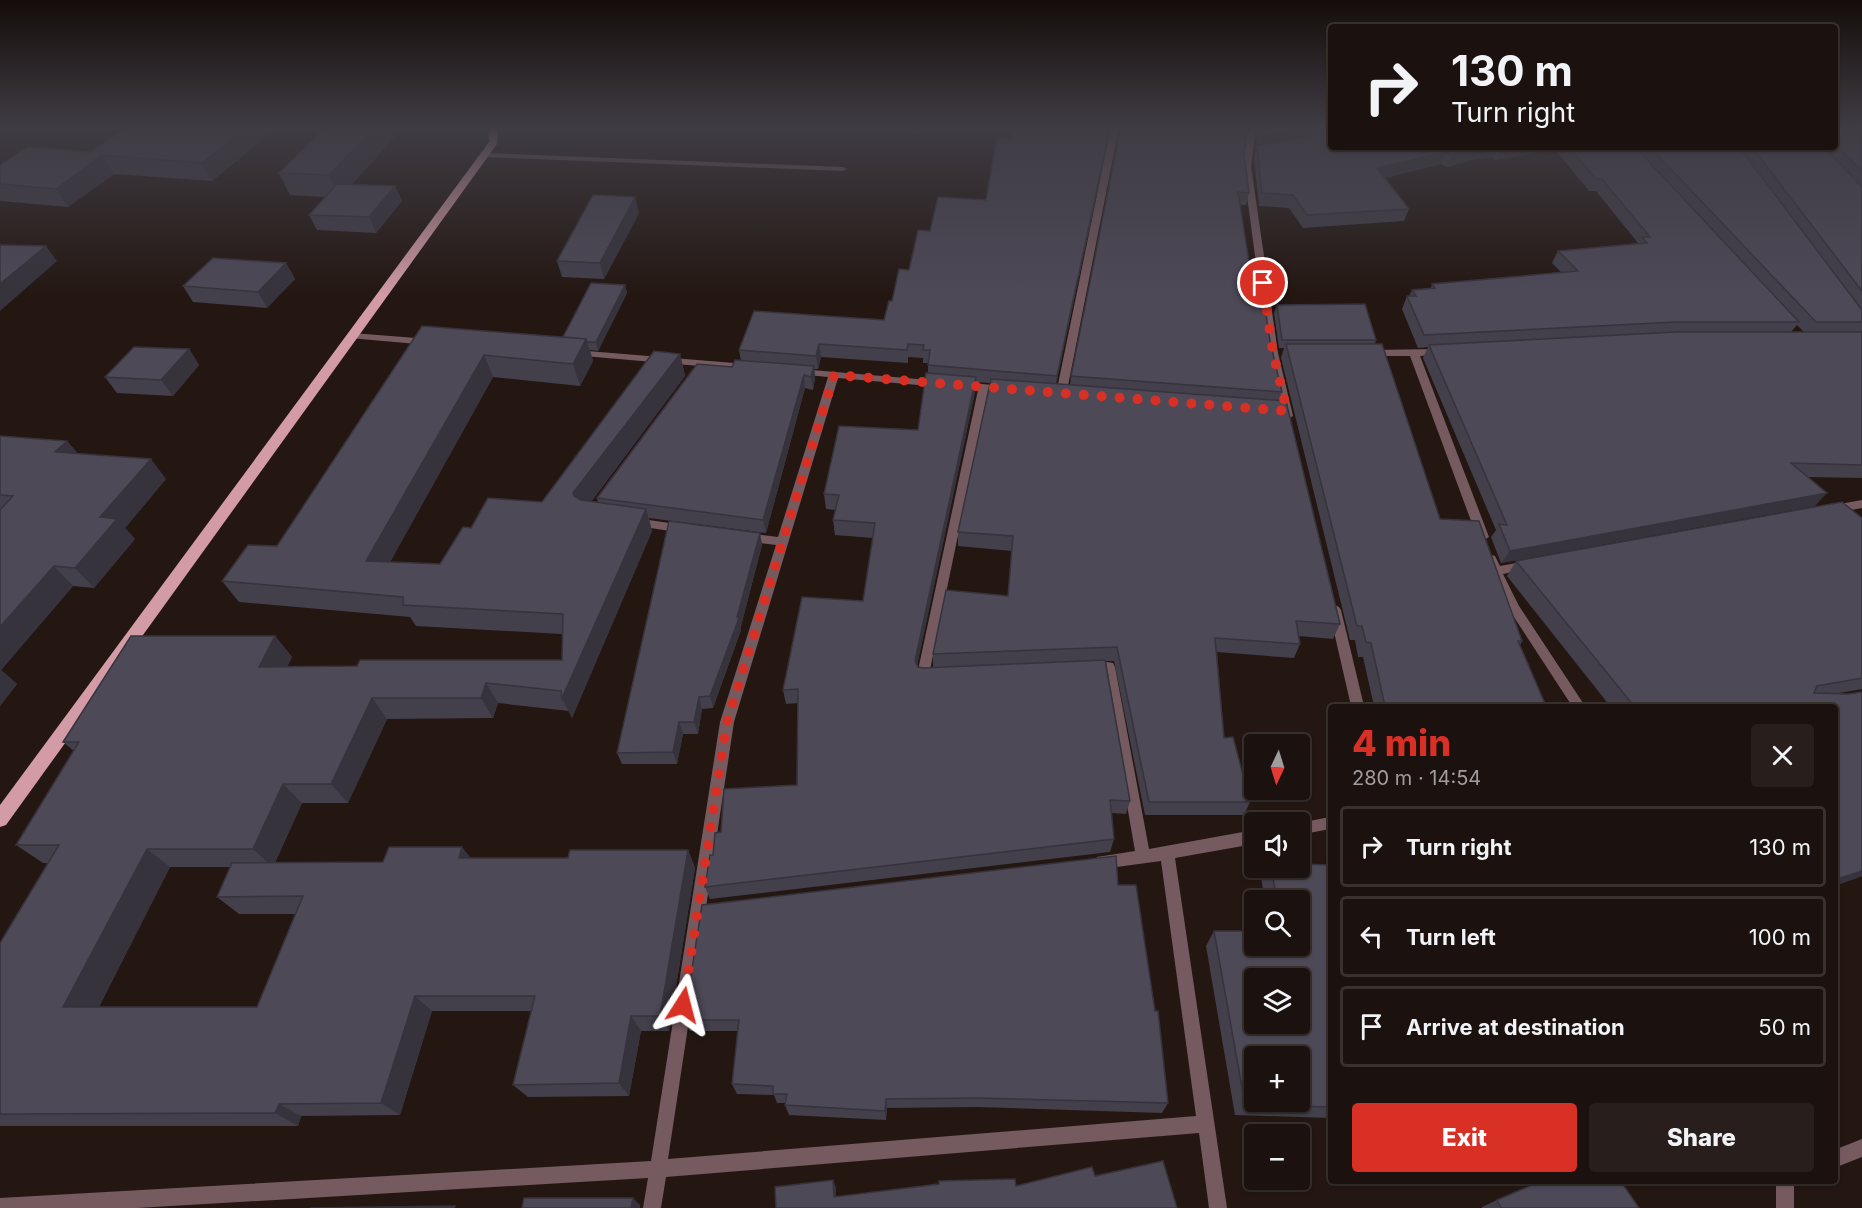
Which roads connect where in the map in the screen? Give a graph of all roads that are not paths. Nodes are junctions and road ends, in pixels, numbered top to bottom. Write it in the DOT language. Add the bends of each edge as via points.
graph roads {
  1 [pos="463,183"];
  2 [pos="1104,183"];
  3 [pos="1249,183"];
  4 [pos="352,336"];
  5 [pos="435,342"];
  6 [pos="1449,351"];
  7 [pos="566,352"];
  8 [pos="1273,353"];
  9 [pos="1285,353"];
  10 [pos="1355,353"];
  11 [pos="1414,353"];
  12 [pos="757,368"];
  13 [pos="790,371"];
  14 [pos="834,375"];
  15 [pos="984,387"];
  16 [pos="1017,390"];
  17 [pos="1050,393"];
  18 [pos="1061,394"];
  19 [pos="1073,394"];
  20 [pos="1275,410"];
  21 [pos="1287,411"];
  22 [pos="1290,423"];
  23 [pos="1862,504"];
  24 [pos="1828,510"];
  25 [pos="623,520"];
  26 [pos="692,530"];
  27 [pos="737,536"];
  28 [pos="783,542"];
  29 [pos="1541,563"];
  30 [pos="1496,571"];
  31 [pos="1334,604"];
  32 [pos="1074,669"];
  33 [pos="946,674"];
  34 [pos="1358,704"];
  35 [pos="1578,704"];
  36 [pos="0,819"];
  37 [pos="1328,823"];
  38 [pos="1310,827"];
  39 [pos="1244,839"];
  40 [pos="1167,853"];
  41 [pos="1143,857"];
  42 [pos="1084,864"];
  43 [pos="1206,1124"];
  44 [pos="1862,1148"];
  45 [pos="1838,1157"];
  46 [pos="657,1169"];
  47 [pos="1785,1184"];
  48 [pos="0,1207"];
  49 [pos="652,1208"];
  50 [pos="1218,1208"];
  51 [pos="1785,1208"];
  1 -- 4 [label="main road"];
  2 -- 18 [label="street"];
  3 -- 8 [label="street"];
  4 -- 5 [label="street"];
  4 -- 36 [label="main road"];
  6 -- 11 [label="street"];
  7 -- 12 [label="street" via="699,368"];
  8 -- 9 [label="street"];
  8 -- 21 [label="street"];
  10 -- 11 [label="street"];
  11 -- 30 [label="street"];
  13 -- 14 [label="street"];
  14 -- 15 [label="street"];
  14 -- 28 [label="street"];
  15 -- 16 [label="street"];
  15 -- 33 [label="street" via="922,675"];
  17 -- 18 [label="street"];
  18 -- 19 [label="street"];
  20 -- 21 [label="street"];
  21 -- 22 [label="street"];
  23 -- 24 [label="street"];
  25 -- 26 [label="street"];
  27 -- 28 [label="street"];
  28 -- 46 [label="street" via="727,722 704,910"];
  29 -- 30 [label="street"];
  30 -- 35 [label="street" via="1514,608"];
  31 -- 34 [label="street"];
  32 -- 41 [label="street" via="1109,667"];
  37 -- 38 [label="street"];
  39 -- 40 [label="street"];
  40 -- 41 [label="street"];
  40 -- 43 [label="street"];
  41 -- 42 [label="street"];
  43 -- 46 [label="street"];
  43 -- 50 [label="street"];
  44 -- 45 [label="street"];
  46 -- 48 [label="street"];
  46 -- 49 [label="street"];
  47 -- 51 [label="street"];
}
